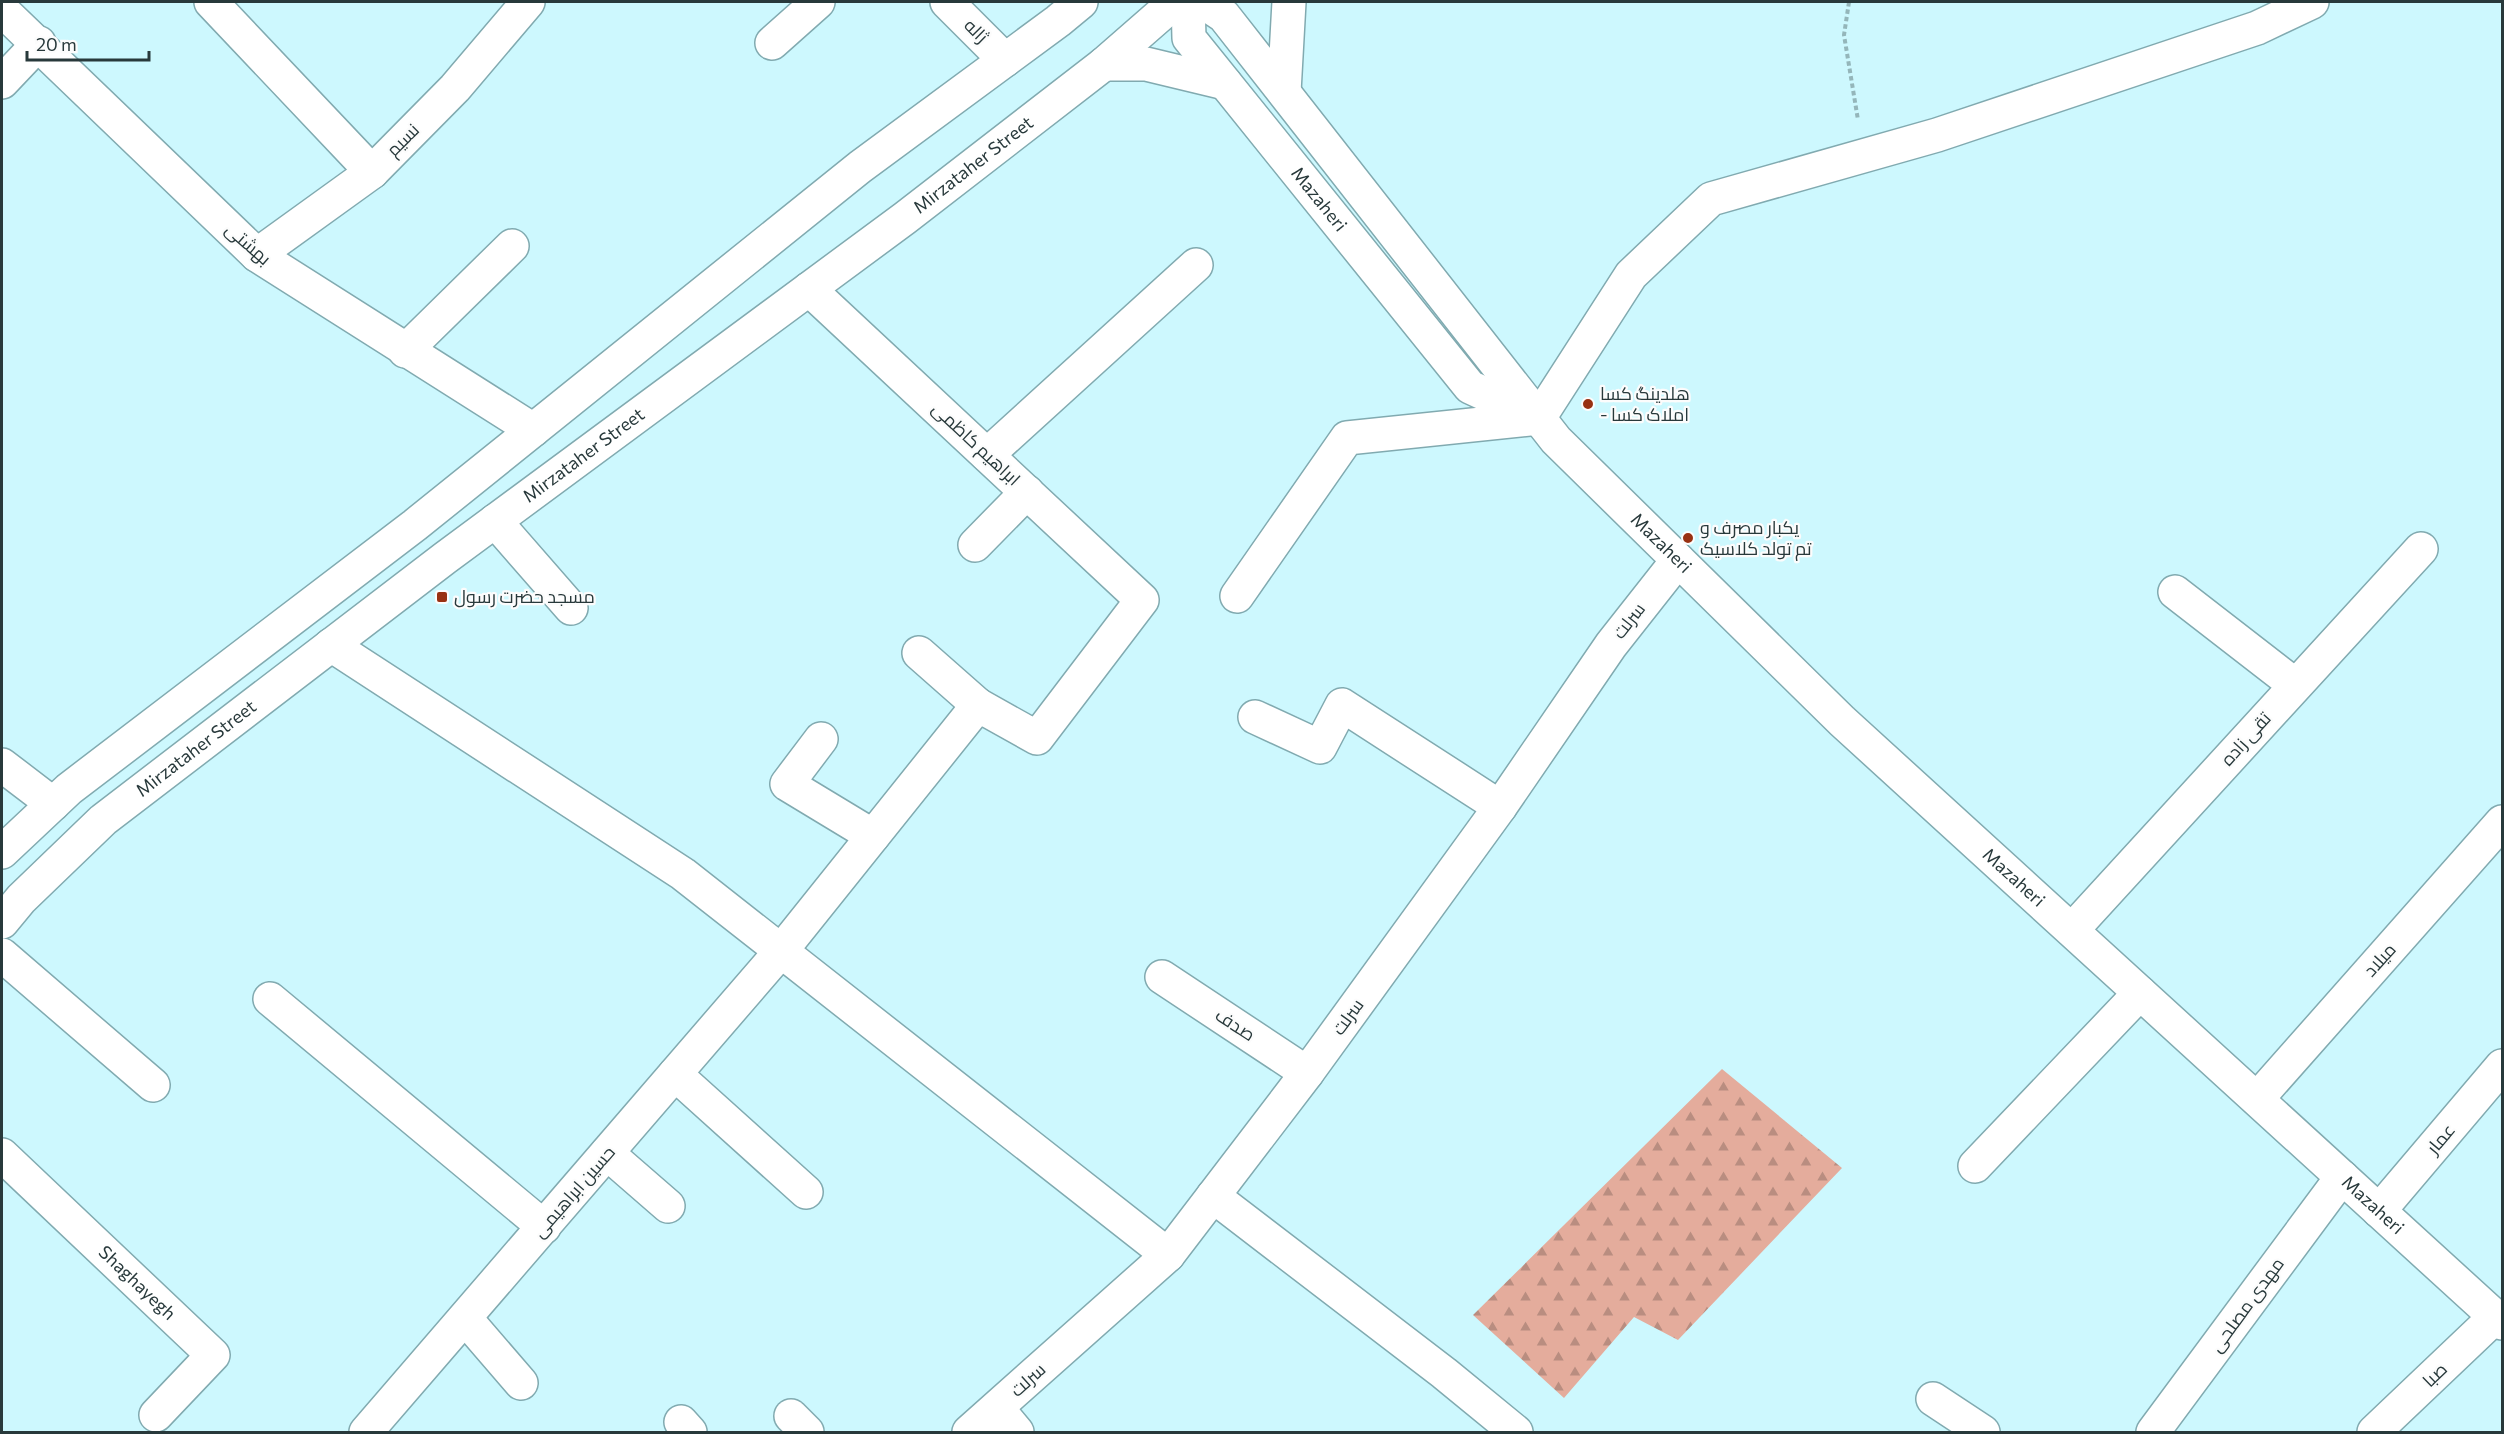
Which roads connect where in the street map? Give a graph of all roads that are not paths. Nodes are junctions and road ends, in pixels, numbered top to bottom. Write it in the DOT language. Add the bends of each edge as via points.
graph roads {
  1 [pos="211,2"];
  2 [pos="528,2"];
  3 [pos="818,2"];
  4 [pos="947,2"];
  5 [pos="1081,2"];
  6 [pos="1175,2"];
  7 [pos="1188,2"];
  8 [pos="1203,2"];
  9 [pos="1289,2"];
  10 [pos="2312,2"];
  11 [pos="2,10"];
  12 [pos="39,43"];
  13 [pos="772,43"];
  14 [pos="1005,60"];
  15 [pos="1104,64"];
  16 [pos="2,82"];
  17 [pos="1225,83"];
  18 [pos="1284,92"];
  19 [pos="372,171"];
  20 [pos="512,246"];
  21 [pos="257,255"];
  22 [pos="1196,265"];
  23 [pos="809,289"];
  24 [pos="405,351"];
  25 [pos="1539,418"];
  26 [pos="533,430"];
  27 [pos="987,455"];
  28 [pos="1027,492"];
  29 [pos="495,521"];
  30 [pos="975,545"];
  31 [pos="2421,549"];
  32 [pos="1678,560"];
  33 [pos="2175,592"];
  34 [pos="1237,596"];
  35 [pos="571,608"];
  36 [pos="331,645"];
  37 [pos="919,653"];
  38 [pos="2295,685"];
  39 [pos="978,705"];
  40 [pos="1255,717"];
  41 [pos="820,739"];
  42 [pos="2,765"];
  43 [pos="53,804"];
  44 [pos="1500,807"];
  45 [pos="2502,822"];
  46 [pos="873,836"];
  47 [pos="2,852"];
  48 [pos="2,922"];
  49 [pos="2072,930"];
  50 [pos="781,951"];
  51 [pos="2,955"];
  52 [pos="1162,977"];
  53 [pos="2140,993"];
  54 [pos="270,999"];
  55 [pos="2502,1066"];
  56 [pos="1308,1072"];
  57 [pos="675,1074"];
  58 [pos="153,1084"];
  59 [pos="2257,1099"];
  60 [pos="607,1153"];
  61 [pos="2,1155"];
  62 [pos="1975,1166"];
  63 [pos="2342,1177"];
  64 [pos="806,1192"];
  65 [pos="1213,1196"];
  66 [pos="668,1206"];
  67 [pos="2379,1211"];
  68 [pos="544,1227"];
  69 [pos="1168,1255"];
  70 [pos="465,1318"];
  71 [pos="2499,1320"];
  72 [pos="521,1383"];
  73 [pos="1933,1399"];
  74 [pos="156,1415"];
  75 [pos="1007,1420"];
  76 [pos="2158,1431"];
  77 [pos="366,1432"];
  78 [pos="969,1432"];
  79 [pos="1516,1432"];
  80 [pos="1983,1432"];
  81 [pos="2374,1432"];
  1 -- 19 [label="street"];
  2 -- 19 [label="street, نسیم" via="455,88"];
  3 -- 13 [label="street"];
  4 -- 14 [label="street, ژاله"];
  5 -- 14 [label="street"];
  6 -- 15 [label="street, Mirzataher Street"];
  7 -- 17 [label="street, Mazaheri" via="1189,38"];
  8 -- 18 [label="street, Mazaheri" via="1224,16"];
  9 -- 18 [label="street"];
  10 -- 25 [label="street" via="2257,28 1948,131 1711,200 1631,275"];
  11 -- 12 [label="street, بهشتی"];
  12 -- 16 [label="street"];
  12 -- 21 [label="street, بهشتی"];
  14 -- 26 [label="street" via="860,167"];
  15 -- 17 [label="street" via="1146,64"];
  15 -- 23 [label="street, Mirzataher Street"];
  17 -- 25 [label="street, Mazaheri" via="1470,387"];
  18 -- 25 [label="street, Mazaheri"];
  19 -- 21 [label="street, نسیم"];
  20 -- 24 [label="street"];
  21 -- 24 [label="street, بهشتی"];
  22 -- 27 [label="street"];
  23 -- 27 [label="street, ابراهیم کاظمی"];
  23 -- 29 [label="street, Mirzataher Street"];
  24 -- 26 [label="street, بهشتی"];
  25 -- 32 [label="street, Mazaheri" via="1556,440"];
  25 -- 34 [label="street" via="1347,438"];
  26 -- 43 [label="street"];
  27 -- 28 [label="street, ابراهیم کاظمی"];
  28 -- 30 [label="street"];
  28 -- 39 [label="street, ابراهیم کاظمی" via="1142,600 1037,738"];
  29 -- 35 [label="street"];
  29 -- 36 [label="street, Mirzataher Street"];
  31 -- 38 [label="street, تقی زاده"];
  32 -- 44 [label="street, سرلت" via="1611,645"];
  32 -- 49 [label="street, Mazaheri" via="1842,721"];
  33 -- 38 [label="street"];
  36 -- 48 [label="street, Mirzataher Street" via="104,820"];
  36 -- 50 [label="street" via="683,874"];
  37 -- 39 [label="street"];
  38 -- 49 [label="street, تقی زاده"];
  39 -- 46 [label="street, حسین ابراهیمی"];
  40 -- 44 [label="street" via="1320,747 1342,705"];
  41 -- 46 [label="street" via="787,784"];
  42 -- 43 [label="street"];
  43 -- 47 [label="street"];
  44 -- 56 [label="street, سرلت"];
  45 -- 59 [label="street, میلاد"];
  46 -- 50 [label="street, حسین ابراهیمی"];
  49 -- 53 [label="street, Mazaheri"];
  50 -- 57 [label="street, حسین ابراهیمی"];
  50 -- 69 [label="street"];
  51 -- 58 [label="street"];
  52 -- 56 [label="street, صدف"];
  53 -- 59 [label="street, Mazaheri"];
  53 -- 62 [label="street"];
  54 -- 68 [label="street"];
  55 -- 67 [label="street, عمار"];
  56 -- 65 [label="street, سرلت"];
  57 -- 60 [label="street, حسین ابراهیمی"];
  57 -- 64 [label="street"];
  59 -- 63 [label="street, Mazaheri"];
  60 -- 66 [label="street"];
  60 -- 68 [label="street, حسین ابراهیمی"];
  61 -- 74 [label="street, Shaghayegh" via="213,1355"];
  63 -- 67 [label="street, Mazaheri"];
  63 -- 76 [label="street, مهدی مصلحی"];
  65 -- 69 [label="street, سرلت"];
  65 -- 79 [label="street"];
  67 -- 71 [label="street, Mazaheri"];
  68 -- 70 [label="street, حسین ابراهیمی"];
  69 -- 75 [label="street, سرلت"];
  70 -- 72 [label="street"];
  70 -- 77 [label="street, حسین ابراهیمی"];
  71 -- 81 [label="street, صبا"];
  73 -- 80 [label="street"];
  75 -- 78 [label="street, سرلت"];
}
